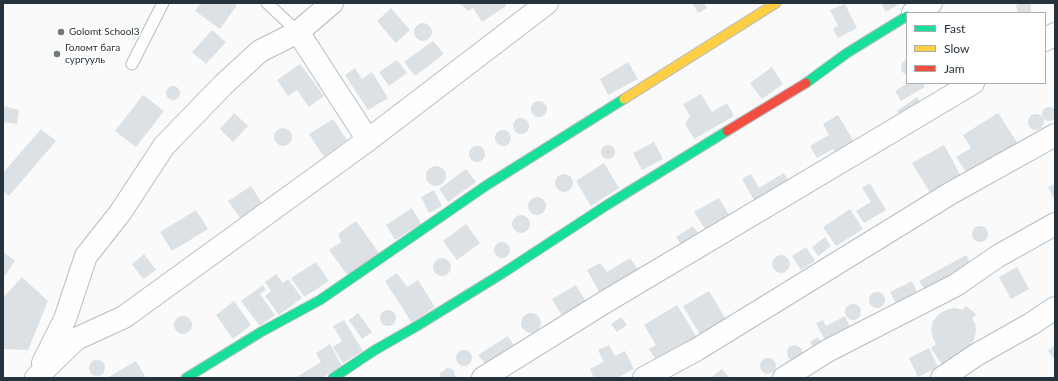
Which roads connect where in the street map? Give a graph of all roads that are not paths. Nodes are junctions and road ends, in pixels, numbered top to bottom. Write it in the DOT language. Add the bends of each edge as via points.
graph roads {
  1 [pos="163,3"];
  2 [pos="267,3"];
  3 [pos="332,3"];
  4 [pos="547,3"];
  5 [pos="776,3"];
  6 [pos="930,3"];
  7 [pos="915,12"];
  8 [pos="906,17"];
  9 [pos="298,32"];
  10 [pos="1055,34"];
  11 [pos="1046,39"];
  12 [pos="132,64"];
  13 [pos="971,84"];
  14 [pos="1055,135"];
  15 [pos="368,140"];
  16 [pos="1055,224"];
  17 [pos="1055,308"];
  18 [pos="36,378"];
  19 [pos="186,378"];
  20 [pos="333,378"];
  21 [pos="483,378"];
  22 [pos="644,378"];
  23 [pos="784,378"];
  24 [pos="942,378"];
  1 -- 12 [label="lane"];
  2 -- 9 [label="lane"];
  3 -- 9 [label="street"];
  4 -- 15 [label="street"];
  5 -- 19 [label="street" via="487,185 320,300 261,332"];
  6 -- 7 [label="street"];
  8 -- 20 [label="street" via="846,53 804,85 607,205 497,277"];
  9 -- 15 [label="street"];
  9 -- 18 [label="street" via="260,51 164,146 120,213 86,256 65,319"];
  10 -- 11 [label="street"];
  13 -- 21 [label="street" via="605,302"];
  14 -- 22 [label="street" via="952,193 696,350"];
  15 -- 18 [label="street" via="124,317 76,339"];
  16 -- 23 [label="street" via="998,256 956,285 829,350"];
  17 -- 24 [label="street"];
}
